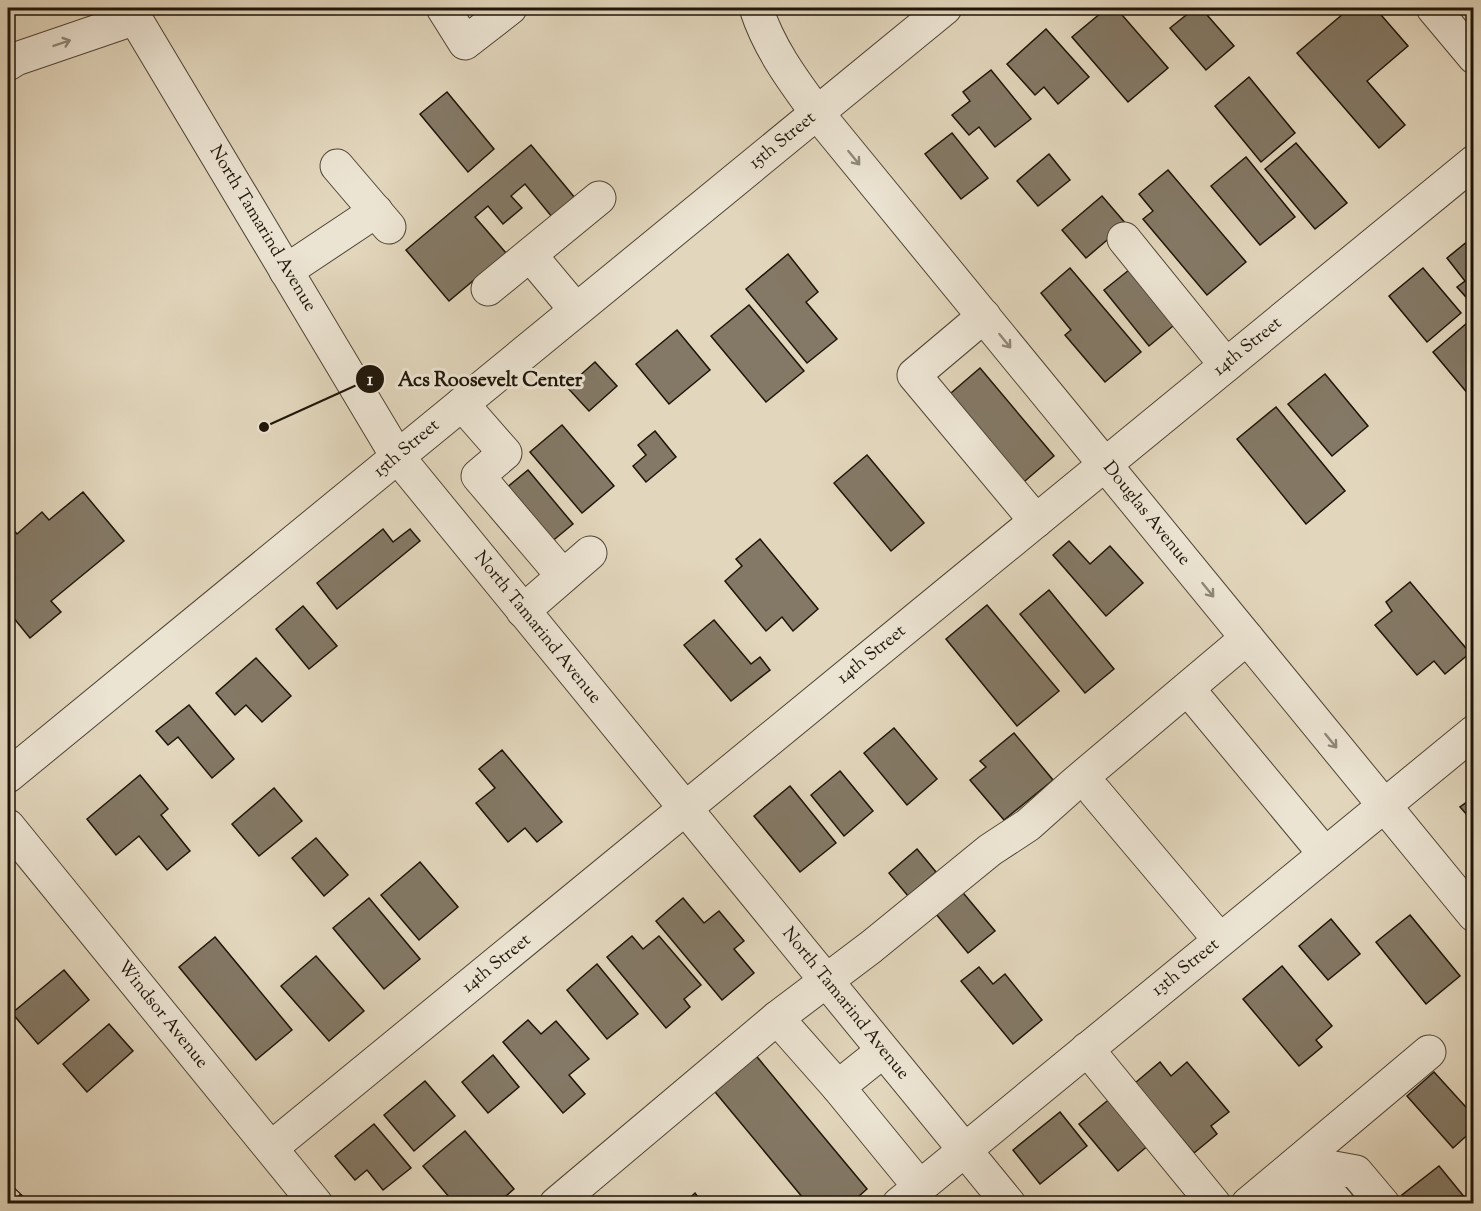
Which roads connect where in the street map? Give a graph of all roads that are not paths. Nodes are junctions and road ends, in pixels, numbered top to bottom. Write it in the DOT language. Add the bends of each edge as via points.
graph roads {
  1 [pos="443,8"];
  2 [pos="510,8"];
  3 [pos="756,8"];
  4 [pos="945,8"];
  5 [pos="1433,8"];
  6 [pos="132,13"];
  7 [pos="1473,57"];
  8 [pos="8,64"];
  9 [pos="817,113"];
  10 [pos="1473,162"];
  11 [pos="337,166"];
  12 [pos="599,198"];
  13 [pos="1124,238"];
  14 [pos="530,255"];
  15 [pos="286,271"];
  16 [pos="488,289"];
  17 [pos="576,310"];
  18 [pos="984,316"];
  19 [pos="1226,365"];
  20 [pos="462,404"];
  21 [pos="398,456"];
  22 [pos="1105,464"];
  23 [pos="1036,521"];
  24 [pos="590,554"];
  25 [pos="563,576"];
  26 [pos="524,611"];
  27 [pos="1248,638"];
  28 [pos="1188,689"];
  29 [pos="1473,732"];
  30 [pos="8,776"];
  31 [pos="1095,792"];
  32 [pos="1384,805"];
  33 [pos="685,809"];
  34 [pos="8,826"];
  35 [pos="1325,854"];
  36 [pos="1473,915"];
  37 [pos="1220,940"];
  38 [pos="826,981"];
  39 [pos="777,1018"];
  40 [pos="1087,1049"];
  41 [pos="883,1051"];
  42 [pos="1428,1052"];
  43 [pos="838,1087"];
  44 [pos="271,1148"];
  45 [pos="964,1149"];
  46 [pos="1328,1192"];
  47 [pos="910,1197"];
  48 [pos="316,1203"];
  49 [pos="556,1203"];
  50 [pos="1008,1203"];
  51 [pos="1214,1203"];
  52 [pos="1248,1203"];
  53 [pos="1290,1203"];
  54 [pos="1383,1203"];
  1 -- 2 [label="street" via="465,43"];
  3 -- 9 [label="street, Douglas Avenue" via="782,65"];
  4 -- 9 [label="street, 15th Street"];
  5 -- 7 [label="street"];
  8 -- 6 [label="street, one-way"];
  6 -- 15 [label="street, North Tamarind Avenue"];
  9 -- 17 [label="street, 15th Street"];
  9 -- 18 [label="street, Douglas Avenue, one-way"];
  10 -- 19 [label="street, 14th Street"];
  11 -- 15 [label="street" via="382,219"];
  12 -- 14 [label="street"];
  13 -- 19 [label="street"];
  14 -- 16 [label="street"];
  14 -- 17 [label="street"];
  15 -- 21 [label="street, North Tamarind Avenue"];
  17 -- 20 [label="street, 15th Street"];
  18 -- 22 [label="street, Douglas Avenue, one-way"];
  18 -- 23 [label="street" via="914,375"];
  19 -- 22 [label="street, 14th Street"];
  20 -- 21 [label="street, 15th Street"];
  20 -- 25 [label="street" via="505,453 478,476"];
  21 -- 26 [label="street, North Tamarind Avenue"];
  21 -- 30 [label="street, 15th Street"];
  22 -- 23 [label="street, 14th Street"];
  22 -- 27 [label="street, Douglas Avenue, one-way"];
  23 -- 33 [label="street, 14th Street"];
  24 -- 25 [label="street"];
  25 -- 26 [label="street"];
  26 -- 33 [label="street, North Tamarind Avenue"];
  27 -- 28 [label="street"];
  27 -- 32 [label="street, Douglas Avenue, one-way"];
  28 -- 35 [label="street"];
  28 -- 38 [label="street" via="1029,825 990,850"];
  29 -- 32 [label="street, 13th Street"];
  31 -- 37 [label="street"];
  32 -- 35 [label="street, 13th Street"];
  32 -- 36 [label="street, Douglas Avenue"];
  33 -- 38 [label="street, North Tamarind Avenue"];
  33 -- 44 [label="street, 14th Street"];
  34 -- 44 [label="street, Windsor Avenue"];
  35 -- 37 [label="street, 13th Street"];
  37 -- 40 [label="street, 13th Street"];
  38 -- 39 [label="street"];
  38 -- 41 [label="street, North Tamarind Avenue"];
  39 -- 43 [label="street"];
  39 -- 49 [label="street"];
  40 -- 45 [label="street, 13th Street"];
  40 -- 51 [label="street"];
  41 -- 43 [label="street"];
  41 -- 45 [label="street, North Tamarind Avenue"];
  42 -- 52 [label="street"];
  43 -- 47 [label="street"];
  44 -- 48 [label="street, Windsor Avenue"];
  45 -- 47 [label="street, 13th Street"];
  45 -- 50 [label="street, North Tamarind Avenue"];
  46 -- 53 [label="street"];
  46 -- 54 [label="street" via="1334,1168 1356,1172"];
}
